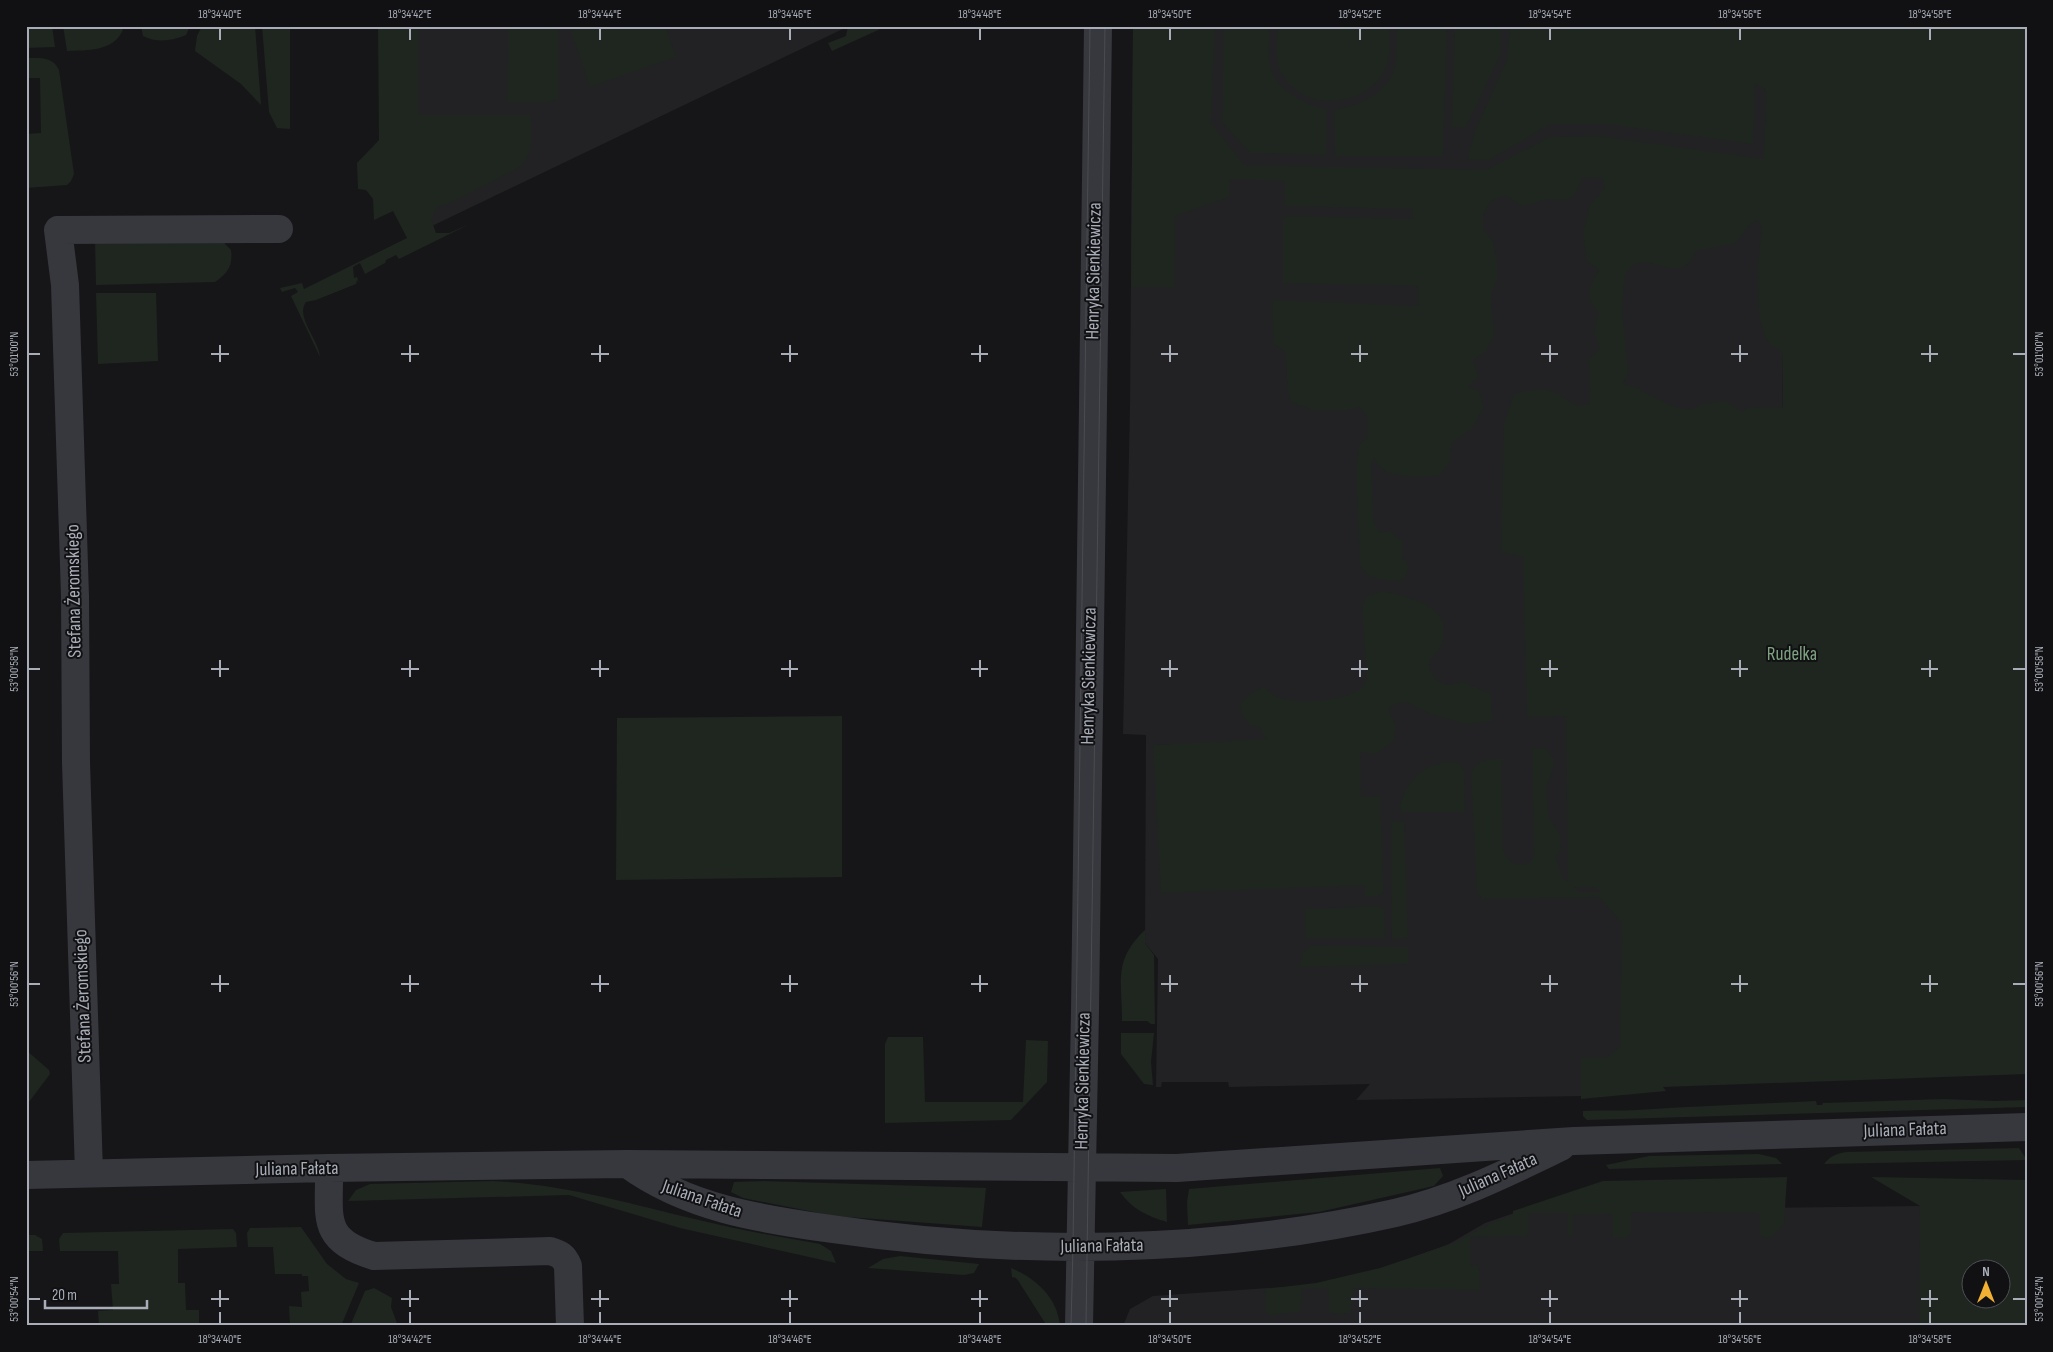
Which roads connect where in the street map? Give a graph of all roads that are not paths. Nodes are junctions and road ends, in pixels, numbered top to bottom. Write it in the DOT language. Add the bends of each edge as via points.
graph roads {
  1 [pos="1098,26"];
  2 [pos="279,229"];
  3 [pos="2027,1127"];
  4 [pos="1574,1140"];
  5 [pos="627,1164"];
  6 [pos="329,1168"];
  7 [pos="1081,1168"];
  8 [pos="88,1173"];
  9 [pos="26,1175"];
  10 [pos="1080,1247"];
  11 [pos="570,1326"];
  12 [pos="1079,1326"];
  1 -- 7 [label="street, Henryka Sienkiewicza"];
  2 -- 8 [label="street, Stefana Żeromskiego" via="58,230 66,295"];
  3 -- 4 [label="street, Juliana Fałata"];
  4 -- 7 [label="street, Juliana Fałata" via="1177,1168"];
  4 -- 10 [label="street, Juliana Fałata" via="1476,1188 1397,1212 1295,1231 1178,1244"];
  5 -- 6 [label="street, Juliana Fałata"];
  5 -- 7 [label="street, Juliana Fałata"];
  5 -- 10 [label="street, Juliana Fałata" via="664,1188 706,1205 754,1216 892,1238 998,1247"];
  6 -- 8 [label="street, Juliana Fałata"];
  6 -- 11 [label="street" via="333,1232 354,1250 374,1256 550,1250 565,1257"];
  7 -- 10 [label="street, Henryka Sienkiewicza"];
  8 -- 9 [label="street, Juliana Fałata"];
  10 -- 12 [label="street, Henryka Sienkiewicza"];
}
